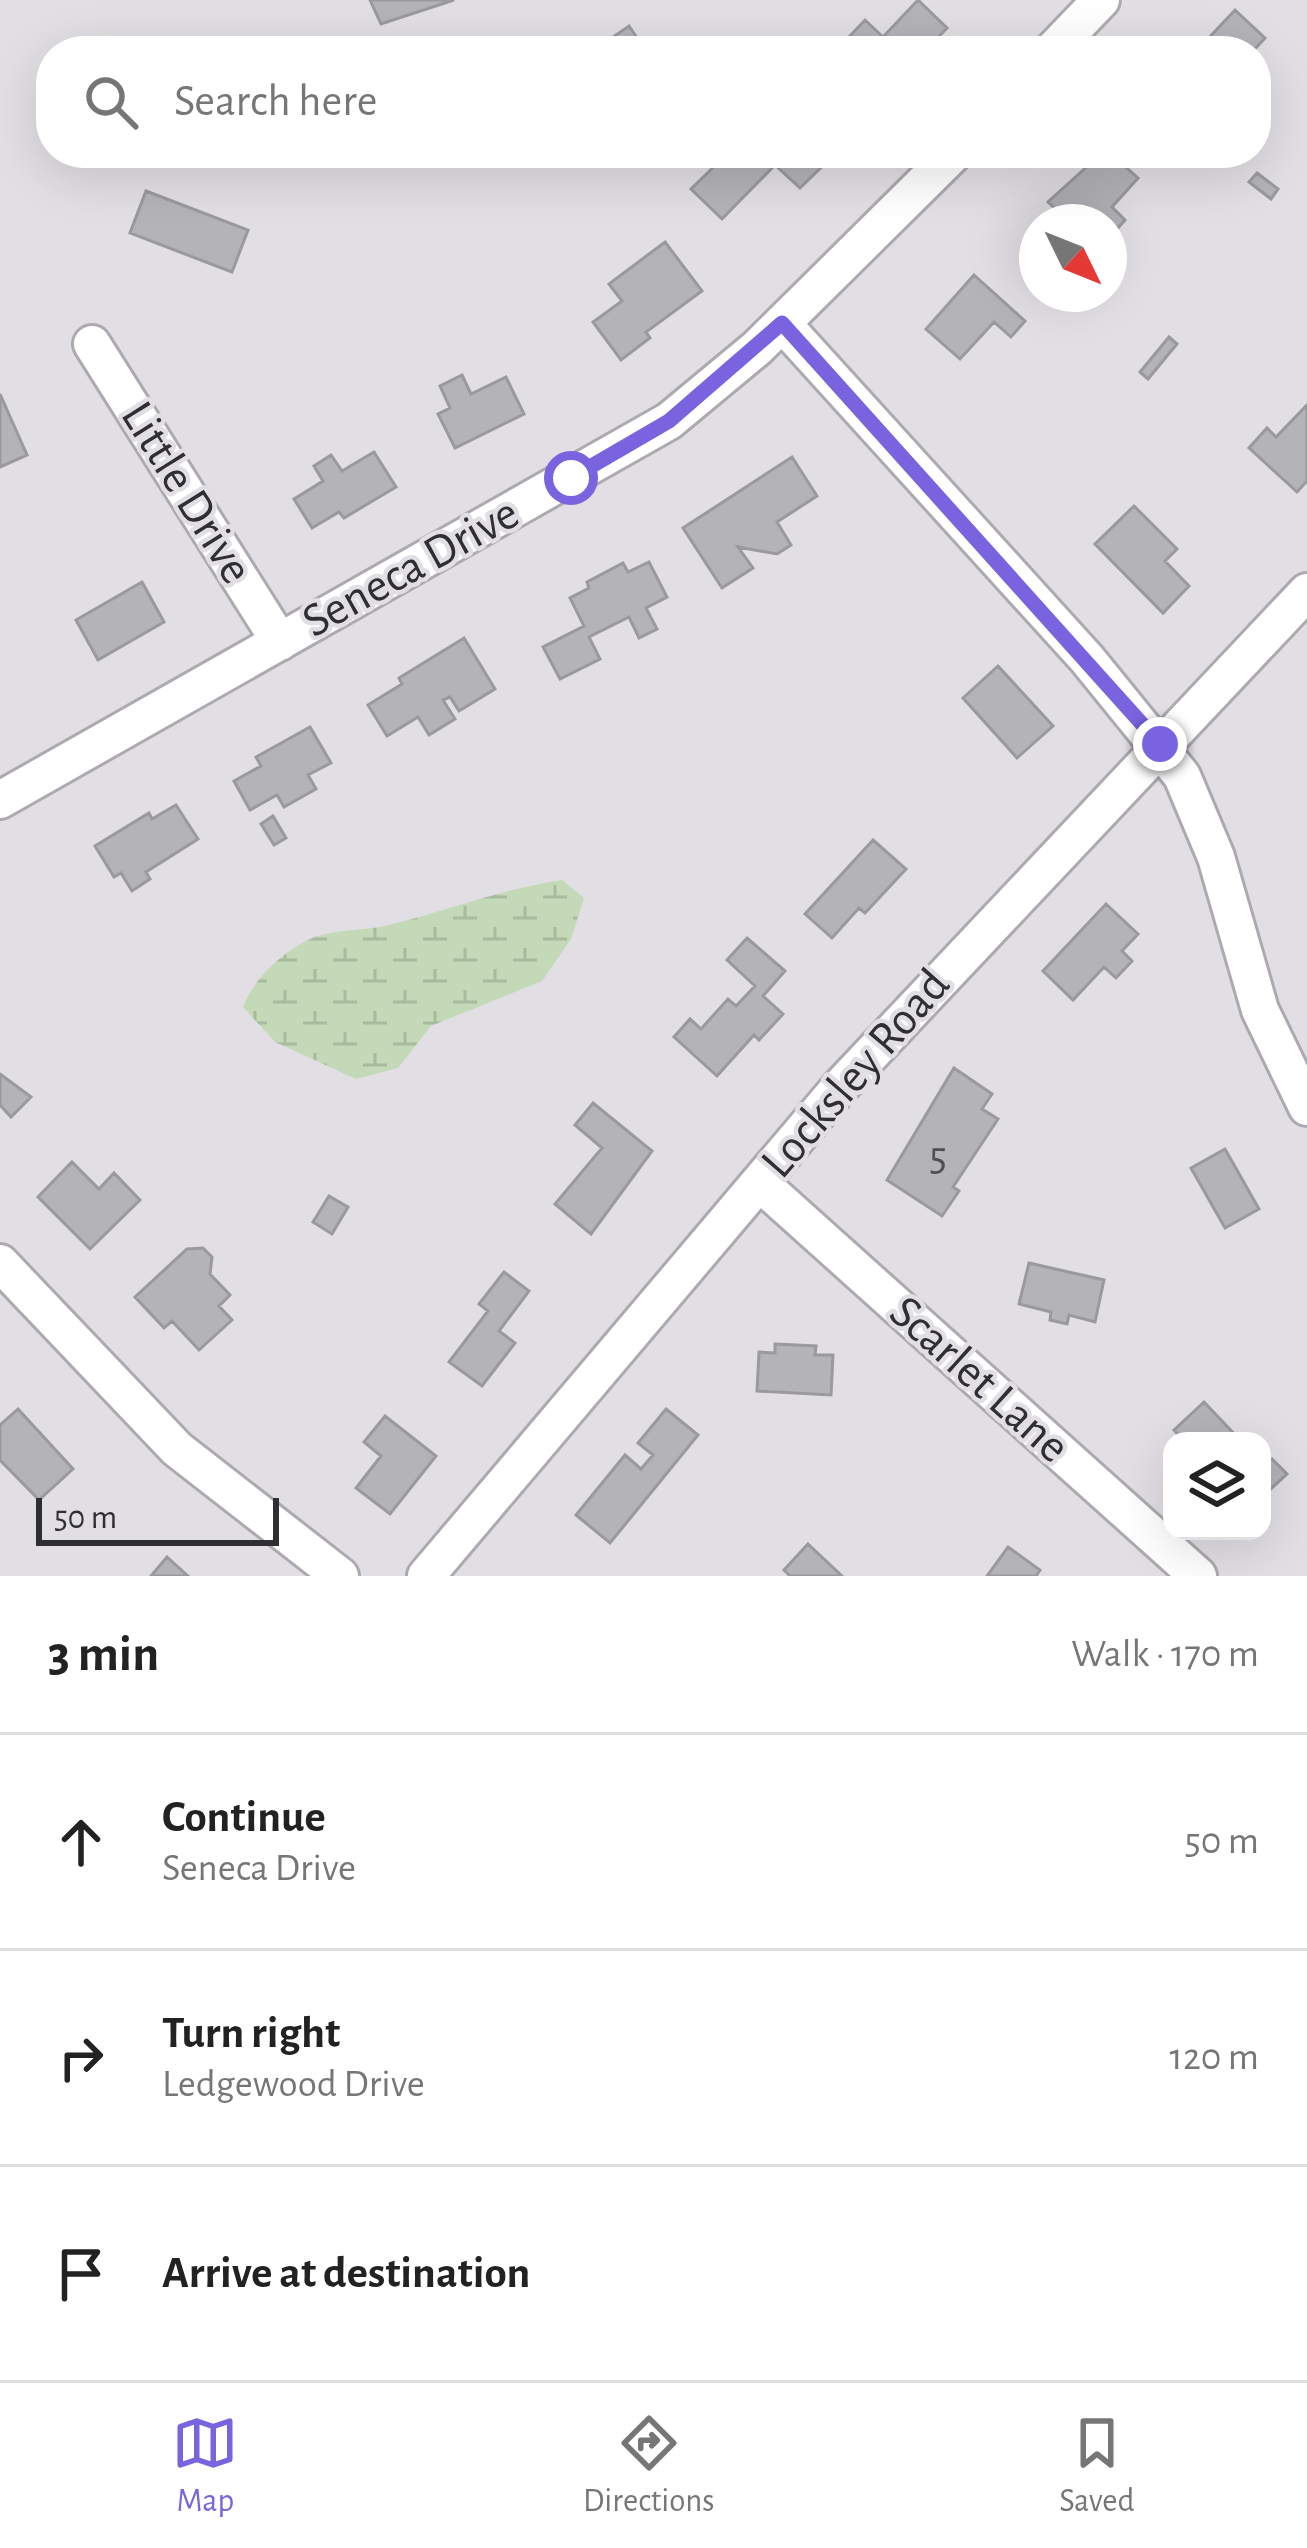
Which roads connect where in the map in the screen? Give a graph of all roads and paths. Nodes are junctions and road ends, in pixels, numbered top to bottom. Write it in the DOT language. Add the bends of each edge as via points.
graph roads {
  1 [pos="1100,0"];
  2 [pos="1066,36"];
  3 [pos="939,168"];
  4 [pos="782,323"];
  5 [pos="92,344"];
  6 [pos="1307,592"];
  7 [pos="280,642"];
  8 [pos="1160,744"];
  9 [pos="0,800"];
  10 [pos="1307,1107"];
  11 [pos="760,1183"];
  12 [pos="0,1263"];
  13 [pos="340,1576"];
  14 [pos="426,1576"];
  15 [pos="1198,1576"];
  1 -- 2 [label="street"];
  3 -- 4 [label="street, Seneca Drive"];
  4 -- 7 [label="street, Seneca Drive" via="669,421"];
  4 -- 8 [label="street"];
  5 -- 7 [label="street, Little Drive"];
  6 -- 8 [label="street, Locksley Road"];
  7 -- 9 [label="street, Seneca Drive"];
  8 -- 10 [label="street" via="1216,856 1260,1010"];
  8 -- 11 [label="street, Locksley Road" via="838,1088"];
  11 -- 14 [label="street, Locksley Road"];
  11 -- 15 [label="street, Scarlet Lane"];
  12 -- 13 [label="street" via="177,1449"];
}
